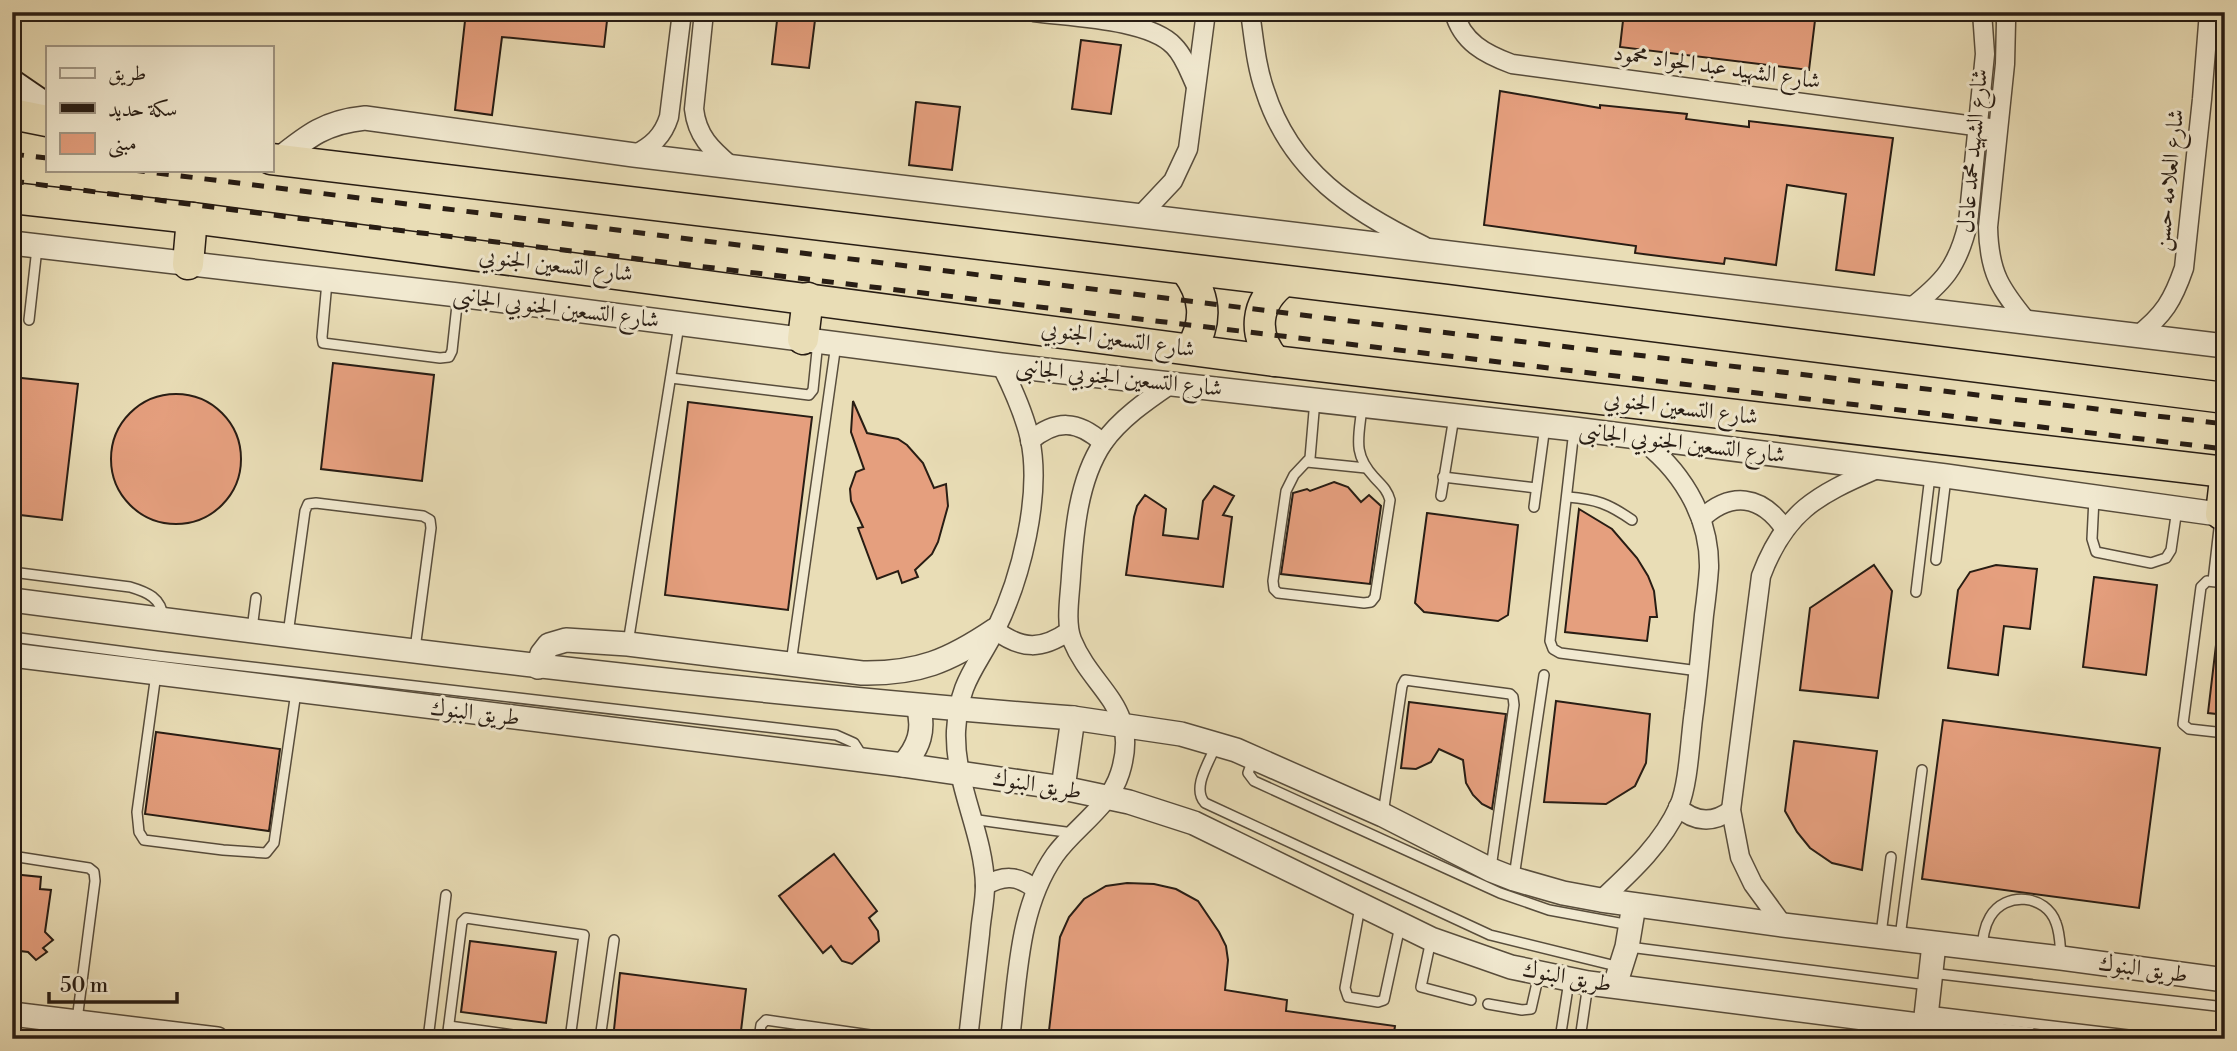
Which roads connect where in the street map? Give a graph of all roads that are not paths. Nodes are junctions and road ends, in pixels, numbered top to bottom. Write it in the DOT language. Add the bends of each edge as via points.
graph roads {
  1 [pos="682,12"];
  2 [pos="704,12"];
  3 [pos="1034,12"];
  4 [pos="1206,12"];
  5 [pos="1250,12"];
  6 [pos="1454,12"];
  7 [pos="1982,12"];
  8 [pos="2004,12"];
  9 [pos="2209,12"];
  10 [pos="12,82"];
  11 [pos="1195,84"];
  12 [pos="46,105"];
  13 [pos="12,114"];
  14 [pos="46,121"];
  15 [pos="1977,126"];
  16 [pos="1997,129"];
  17 [pos="634,155"];
  18 [pos="274,160"];
  19 [pos="731,166"];
  20 [pos="12,198"];
  21 [pos="1142,214"];
  22 [pos="192,218"];
  23 [pos="12,243"];
  24 [pos="37,246"];
  25 [pos="1430,250"];
  26 [pos="188,264"];
  27 [pos="1186,270"];
  28 [pos="1284,281"];
  29 [pos="327,282"];
  30 [pos="458,295"];
  31 [pos="808,299"];
  32 [pos="1908,310"];
  33 [pos="29,320"];
  34 [pos="679,323"];
  35 [pos="2029,324"];
  36 [pos="2137,336"];
  37 [pos="819,341"];
  38 [pos="2225,346"];
  39 [pos="1191,349"];
  40 [pos="1275,361"];
  41 [pos="1001,365"];
  42 [pos="671,378"];
  43 [pos="1171,384"];
  44 [pos="2225,398"];
  45 [pos="1315,400"];
  46 [pos="1363,406"];
  47 [pos="1454,416"];
  48 [pos="1545,426"];
  49 [pos="1574,429"];
  50 [pos="1637,437"];
  51 [pos="1030,441"];
  52 [pos="1103,443"];
  53 [pos="1307,462"];
  54 [pos="1366,468"];
  55 [pos="1877,468"];
  56 [pos="2225,472"];
  57 [pos="1938,475"];
  58 [pos="1443,477"];
  59 [pos="2225,479"];
  60 [pos="1536,488"];
  61 [pos="1441,496"];
  62 [pos="2094,496"];
  63 [pos="1568,498"];
  64 [pos="1534,507"];
  65 [pos="2177,509"];
  66 [pos="2223,515"];
  67 [pos="1702,519"];
  68 [pos="1632,520"];
  69 [pos="1784,528"];
  70 [pos="1936,560"];
  71 [pos="12,572"];
  72 [pos="2213,581"];
  73 [pos="2225,583"];
  74 [pos="1916,592"];
  75 [pos="256,598"];
  76 [pos="12,600"];
  77 [pos="163,620"];
  78 [pos="995,630"];
  79 [pos="252,631"];
  80 [pos="1069,631"];
  81 [pos="288,635"];
  82 [pos="12,637"];
  83 [pos="628,644"];
  84 [pos="415,652"];
  85 [pos="12,655"];
  86 [pos="790,664"];
  87 [pos="538,667"];
  88 [pos="1699,671"];
  89 [pos="855,672"];
  90 [pos="156,674"];
  91 [pos="1544,675"];
  92 [pos="296,691"];
  93 [pos="853,699"];
  94 [pos="918,705"];
  95 [pos="959,709"];
  96 [pos="1073,718"];
  97 [pos="1123,724"];
  98 [pos="2225,733"];
  99 [pos="1217,744"];
  100 [pos="1254,758"];
  101 [pos="865,761"];
  102 [pos="903,765"];
  103 [pos="1922,769"];
  104 [pos="959,773"];
  105 [pos="1063,788"];
  106 [pos="1109,797"];
  107 [pos="1678,807"];
  108 [pos="1731,810"];
  109 [pos="1383,815"];
  110 [pos="971,819"];
  111 [pos="1073,833"];
  112 [pos="12,856"];
  113 [pos="1891,857"];
  114 [pos="1491,870"];
  115 [pos="1514,879"];
  116 [pos="985,886"];
  117 [pos="1035,889"];
  118 [pos="446,895"];
  119 [pos="1601,901"];
  120 [pos="1360,905"];
  121 [pos="1400,923"];
  122 [pos="1783,925"];
  123 [pos="1890,938"];
  124 [pos="1431,939"];
  125 [pos="614,940"];
  126 [pos="1934,944"];
  127 [pos="1626,946"];
  128 [pos="1982,949"];
  129 [pos="2061,958"];
  130 [pos="1539,974"];
  131 [pos="1931,979"];
  132 [pos="2225,980"];
  133 [pos="1578,981"];
  134 [pos="1471,1000"];
  135 [pos="1489,1004"];
  136 [pos="2225,1007"];
  137 [pos="12,1014"];
  138 [pos="1926,1018"];
  139 [pos="76,1022"];
  140 [pos="449,1026"];
  141 [pos="12,1035"];
  142 [pos="41,1039"];
  143 [pos="217,1039"];
  144 [pos="428,1039"];
  145 [pos="447,1039"];
  146 [pos="541,1039"];
  147 [pos="570,1039"];
  148 [pos="600,1039"];
  149 [pos="759,1039"];
  150 [pos="898,1039"];
  151 [pos="968,1039"];
  152 [pos="1010,1039"];
  153 [pos="1560,1039"];
  154 [pos="1580,1039"];
  155 [pos="2029,1039"];
  156 [pos="2162,1039"];
  1 -- 17 [label="street" via="670,117 653,144"];
  2 -- 19 [label="street" via="696,122 707,144"];
  3 -- 11 [label="street" via="1152,31 1180,53"];
  4 -- 11 [label="street"];
  5 -- 25 [label="street" via="1264,90 1294,149 1317,177 1354,209"];
  6 -- 15 [label="street, شارع الشهيد عبد الجواد محمود" via="1462,32 1477,48 1512,64"];
  7 -- 15 [label="street, شارع الشهيد محمد عادل" via="1985,54"];
  8 -- 16 [label="street, شارع الشهيد محمد عادل" via="2005,64"];
  9 -- 36 [label="street, شارع العلامه حسن" via="2184,268 2168,306"];
  10 -- 12 [label="main road"];
  11 -- 21 [label="street" via="1183,163"];
  13 -- 14 [label="highway"];
  15 -- 16 [label="street, شارع الشهيد عبد الجواد محمود"];
  15 -- 32 [label="street, شارع الشهيد محمد عادل" via="1962,247 1944,279"];
  16 -- 35 [label="street, شارع الشهيد محمد عادل" via="1989,252 2001,288"];
  17 -- 18 [label="street" via="365,118 325,126"];
  17 -- 19 [label="street"];
  18 -- 27 [label="highway"];
  19 -- 21 [label="street"];
  20 -- 22 [label="highway, شارع التسعين الجنوبي"];
  21 -- 25 [label="street"];
  22 -- 26 [label="highway"];
  22 -- 31 [label="highway, شارع التسعين الجنوبي"];
  23 -- 24 [label="street, شارع التسعين الجنوبي الجانبى"];
  24 -- 26 [label="street, شارع التسعين الجنوبي الجانبى"];
  24 -- 33 [label="lane"];
  25 -- 32 [label="street"];
  26 -- 29 [label="street, شارع التسعين الجنوبي الجانبى"];
  27 -- 28 [label="highway"];
  27 -- 39 [label="highway" via="1199,291 1203,315"];
  28 -- 40 [label="highway" via="1269,295 1260,314 1260,335"];
  28 -- 44 [label="highway"];
  29 -- 30 [label="street, شارع التسعين الجنوبي الجانبى"];
  29 -- 30 [label="lane" via="323,343 440,358 449,357 452,351"];
  30 -- 34 [label="street, شارع التسعين الجنوبي الجانبى"];
  31 -- 37 [label="highway"];
  31 -- 39 [label="highway, شارع التسعين الجنوبي"];
  32 -- 35 [label="street"];
  34 -- 37 [label="street, شارع التسعين الجنوبي الجانبى"];
  34 -- 42 [label="lane"];
  35 -- 36 [label="street"];
  36 -- 38 [label="street"];
  37 -- 41 [label="street, شارع التسعين الجنوبي الجانبى"];
  37 -- 42 [label="lane" via="809,395"];
  37 -- 86 [label="lane"];
  39 -- 40 [label="highway, شارع التسعين الجنوبي"];
  40 -- 56 [label="highway, شارع التسعين الجنوبي"];
  41 -- 43 [label="street, شارع التسعين الجنوبي الجانبى"];
  41 -- 51 [label="street"];
  42 -- 83 [label="lane"];
  43 -- 45 [label="street, شارع التسعين الجنوبي الجانبى"];
  43 -- 52 [label="street" via="1125,418"];
  45 -- 46 [label="street, شارع التسعين الجنوبي الجانبى"];
  45 -- 53 [label="lane"];
  46 -- 47 [label="street, شارع التسعين الجنوبي الجانبى"];
  46 -- 54 [label="lane" via="1357,450"];
  47 -- 48 [label="street, شارع التسعين الجنوبي الجانبى"];
  47 -- 58 [label="lane"];
  48 -- 49 [label="street, شارع التسعين الجنوبي الجانبى"];
  48 -- 60 [label="lane"];
  49 -- 50 [label="street, شارع التسعين الجنوبي الجانبى"];
  49 -- 63 [label="lane"];
  50 -- 55 [label="street, شارع التسعين الجنوبي الجانبى"];
  50 -- 67 [label="street" via="1670,465"];
  51 -- 52 [label="street" via="1043,430 1076,425"];
  51 -- 78 [label="street" via="1033,477 1025,537"];
  52 -- 80 [label="street" via="1084,485"];
  53 -- 54 [label="lane"];
  53 -- 54 [label="lane" via="1286,491 1273,589 1364,603 1375,597 1390,500 1385,487"];
  55 -- 57 [label="street, شارع التسعين الجنوبي الجانبى"];
  55 -- 69 [label="street" via="1829,490"];
  57 -- 62 [label="street, شارع التسعين الجنوبي الجانبى"];
  57 -- 70 [label="lane"];
  57 -- 74 [label="lane"];
  58 -- 60 [label="lane"];
  58 -- 61 [label="lane"];
  59 -- 66 [label="highway"];
  60 -- 64 [label="lane"];
  62 -- 65 [label="street, شارع التسعين الجنوبي الجانبى"];
  62 -- 65 [label="lane" via="2092,539 2096,552 2151,563 2166,558 2171,550"];
  63 -- 68 [label="lane" via="1613,506"];
  63 -- 88 [label="lane" via="1550,641 1553,649"];
  65 -- 66 [label="street, شارع التسعين الجنوبي الجانبى"];
  66 -- 72 [label="lane"];
  67 -- 69 [label="street" via="1729,501 1745,500 1775,515"];
  67 -- 88 [label="street" via="1709,566"];
  69 -- 108 [label="street" via="1761,576"];
  71 -- 77 [label="lane" via="146,592 157,599"];
  72 -- 73 [label="lane"];
  72 -- 98 [label="lane" via="2200,587 2183,724 2189,729"];
  75 -- 79 [label="lane"];
  76 -- 77 [label="street, طريق البنوك"];
  77 -- 79 [label="street, طريق البنوك"];
  78 -- 80 [label="street" via="1008,640 1032,645 1056,641"];
  78 -- 89 [label="street" via="962,652 929,666 886,673"];
  78 -- 95 [label="street" via="965,682"];
  79 -- 81 [label="street, طريق البنوك"];
  80 -- 97 [label="street" via="1081,657 1119,710"];
  81 -- 84 [label="street, طريق البنوك"];
  81 -- 84 [label="lane" via="308,504 423,516 430,520 431,528"];
  82 -- 101 [label="lane" via="836,735 854,743"];
  83 -- 86 [label="street"];
  83 -- 87 [label="street" via="560,640 545,649"];
  84 -- 87 [label="street, طريق البنوك"];
  85 -- 90 [label="street, طريق البنوك"];
  86 -- 89 [label="street"];
  87 -- 93 [label="street, طريق البنوك"];
  88 -- 107 [label="street"];
  89 -- 93 [label="street"];
  90 -- 92 [label="street, طريق البنوك"];
  90 -- 92 [label="lane" via="137,812 144,841 266,853 274,843"];
  91 -- 115 [label="lane"];
  92 -- 101 [label="street, طريق البنوك"];
  93 -- 94 [label="street, طريق البنوك"];
  94 -- 95 [label="street, طريق البنوك"];
  94 -- 102 [label="street" via="921,735"];
  95 -- 96 [label="street, طريق البنوك"];
  95 -- 104 [label="street"];
  96 -- 97 [label="street, طريق البنوك"];
  96 -- 105 [label="street"];
  97 -- 99 [label="street, طريق البنوك"];
  97 -- 106 [label="street" via="1120,772"];
  99 -- 100 [label="street, طريق البنوك"];
  99 -- 127 [label="lane" via="1199,789 1205,803 1490,935"];
  100 -- 109 [label="street, طريق البنوك"];
  100 -- 127 [label="lane, طريق البنوك" via="1248,772 1254,781"];
  101 -- 102 [label="street, طريق البنوك"];
  102 -- 104 [label="street, طريق البنوك"];
  103 -- 123 [label="lane"];
  104 -- 105 [label="street, طريق البنوك"];
  104 -- 110 [label="street"];
  105 -- 106 [label="street, طريق البنوك"];
  106 -- 111 [label="street"];
  106 -- 120 [label="street, طريق البنوك" via="1194,823"];
  107 -- 108 [label="street" via="1692,817 1708,820"];
  107 -- 119 [label="street" via="1657,843"];
  108 -- 122 [label="street" via="1740,857"];
  109 -- 114 [label="street, طريق البنوك"];
  109 -- 114 [label="lane" via="1405,680 1510,694 1514,705"];
  110 -- 111 [label="lane"];
  110 -- 116 [label="street"];
  111 -- 117 [label="street"];
  112 -- 139 [label="lane" via="94,872"];
  113 -- 123 [label="lane"];
  114 -- 115 [label="street, طريق البنوك"];
  115 -- 119 [label="street, طريق البنوك"];
  116 -- 117 [label="street" via="1004,877 1026,881"];
  116 -- 151 [label="street"];
  117 -- 152 [label="street"];
  118 -- 144 [label="lane"];
  119 -- 127 [label="street, طريق البنوك"];
  120 -- 121 [label="street, طريق البنوك"];
  120 -- 121 [label="lane" via="1345,988 1348,997 1378,1002 1386,998"];
  121 -- 124 [label="street, طريق البنوك"];
  122 -- 123 [label="street, طريق البنوك"];
  122 -- 127 [label="street, طريق البنوك"];
  123 -- 126 [label="street, طريق البنوك"];
  124 -- 130 [label="street, طريق البنوك"];
  124 -- 134 [label="lane" via="1421,987"];
  125 -- 148 [label="lane"];
  126 -- 128 [label="street, طريق البنوك"];
  126 -- 131 [label="street"];
  127 -- 131 [label="lane, طريق البنوك"];
  127 -- 133 [label="street, طريق البنوك"];
  127 -- 138 [label="street, طريق البنوك"];
  128 -- 129 [label="street, طريق البنوك"];
  128 -- 129 [label="lane" via="1988,919 1995,909 2006,902 2030,900 2041,904 2057,923"];
  129 -- 132 [label="street, طريق البنوك"];
  130 -- 133 [label="street, طريق البنوك"];
  130 -- 135 [label="lane" via="1531,1009"];
  131 -- 136 [label="lane, طريق البنوك"];
  131 -- 138 [label="street"];
  133 -- 153 [label="lane"];
  133 -- 154 [label="lane"];
  137 -- 139 [label="street"];
  138 -- 155 [label="street, طريق البنوك"];
  138 -- 156 [label="lane"];
  139 -- 143 [label="street"];
  140 -- 145 [label="lane"];
  140 -- 146 [label="lane"];
  140 -- 147 [label="lane" via="467,918 584,935"];
  141 -- 142 [label="lane"];
  149 -- 150 [label="lane" via="766,1020"];
}
